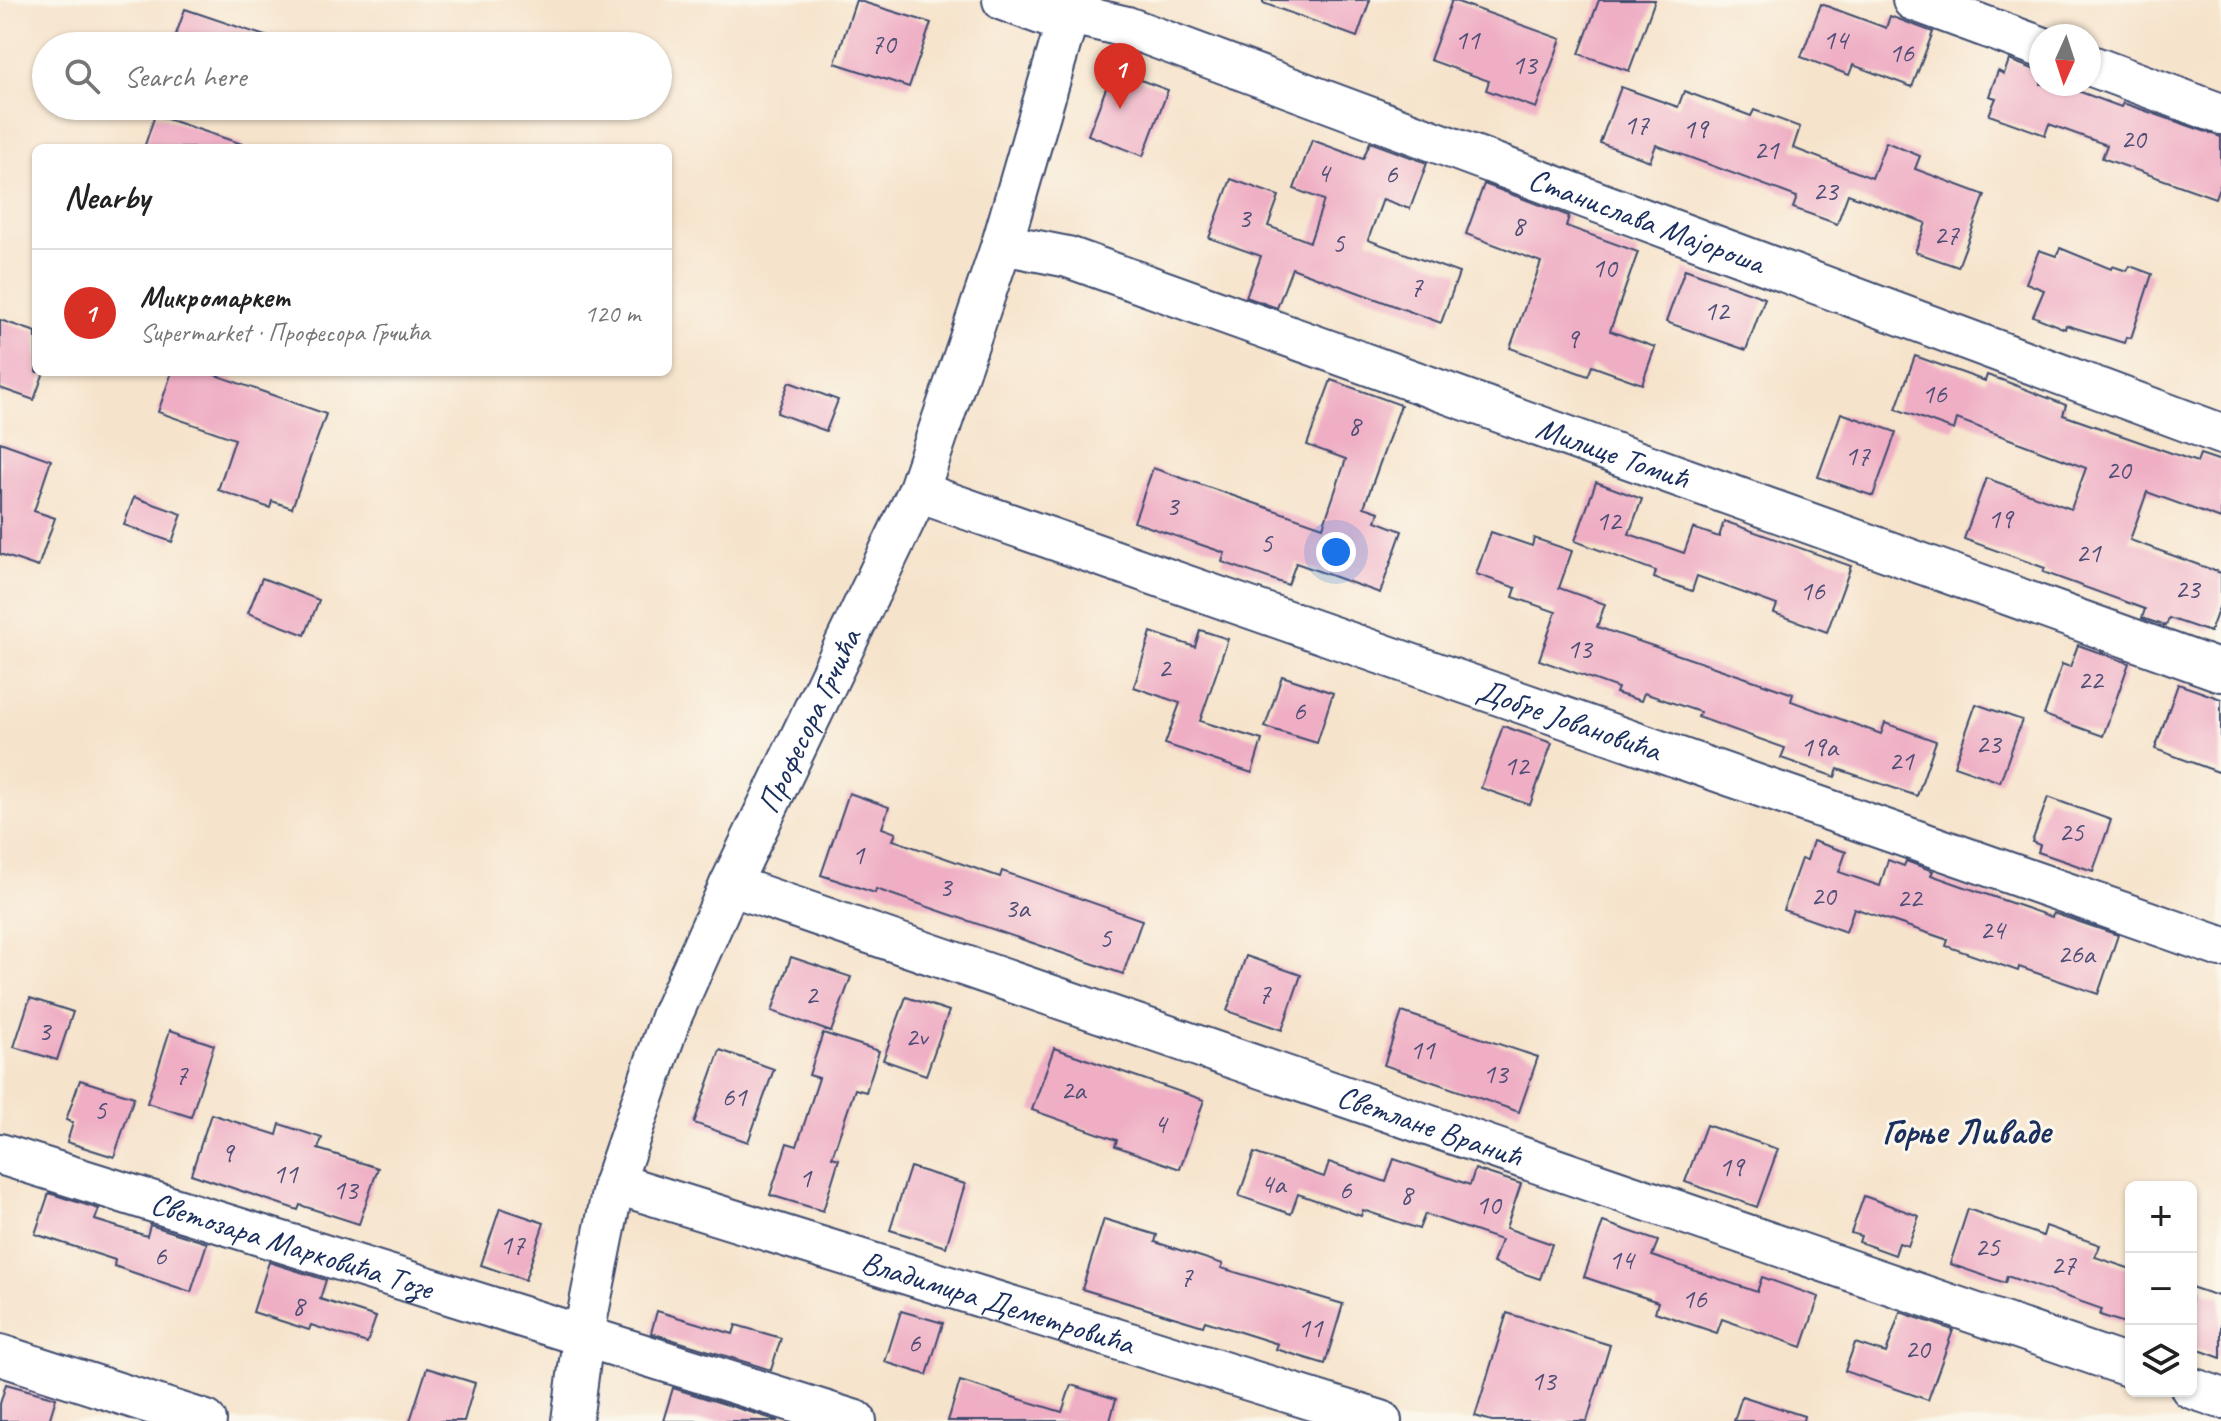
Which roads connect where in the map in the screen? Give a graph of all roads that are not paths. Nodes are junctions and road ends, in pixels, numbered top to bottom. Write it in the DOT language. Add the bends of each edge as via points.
graph roads {
  1 [pos="1003,0"];
  2 [pos="1913,0"];
  3 [pos="1071,13"];
  4 [pos="2029,43"];
  5 [pos="2101,69"];
  6 [pos="2221,114"];
  7 [pos="1002,244"];
  8 [pos="2221,434"];
  9 [pos="918,492"];
  10 [pos="2221,671"];
  11 [pos="730,885"];
  12 [pos="2221,947"];
  13 [pos="0,1154"];
  14 [pos="614,1183"];
  15 [pos="583,1338"];
  16 [pos="0,1355"];
  17 [pos="2125,1365"];
  18 [pos="2197,1390"];
  19 [pos="2221,1398"];
  20 [pos="206,1421"];
  21 [pos="572,1421"];
  22 [pos="856,1421"];
  23 [pos="1381,1421"];
  1 -- 3 [label="street"];
  2 -- 4 [label="street"];
  3 -- 7 [label="street, Професора Грчића"];
  3 -- 8 [label="street, Станислава Мајороша" via="1127,27"];
  5 -- 6 [label="street"];
  7 -- 9 [label="street, Професора Грчића"];
  7 -- 10 [label="street, Милице Томић" via="1068,257"];
  9 -- 11 [label="street, Професора Грчића"];
  9 -- 12 [label="street, Добре Јовановића"];
  11 -- 14 [label="street, Професора Грчића" via="671,1017"];
  11 -- 17 [label="street, Светлане Вранић"];
  13 -- 15 [label="street, Светозара Марковића Тозе"];
  14 -- 15 [label="street, Професора Грчића"];
  14 -- 23 [label="street, Владимира Деметровића"];
  15 -- 21 [label="street, Професора Грчића"];
  15 -- 22 [label="street, Светозара Марковића Тозе"];
  16 -- 20 [label="street"];
  18 -- 19 [label="street"];
}
